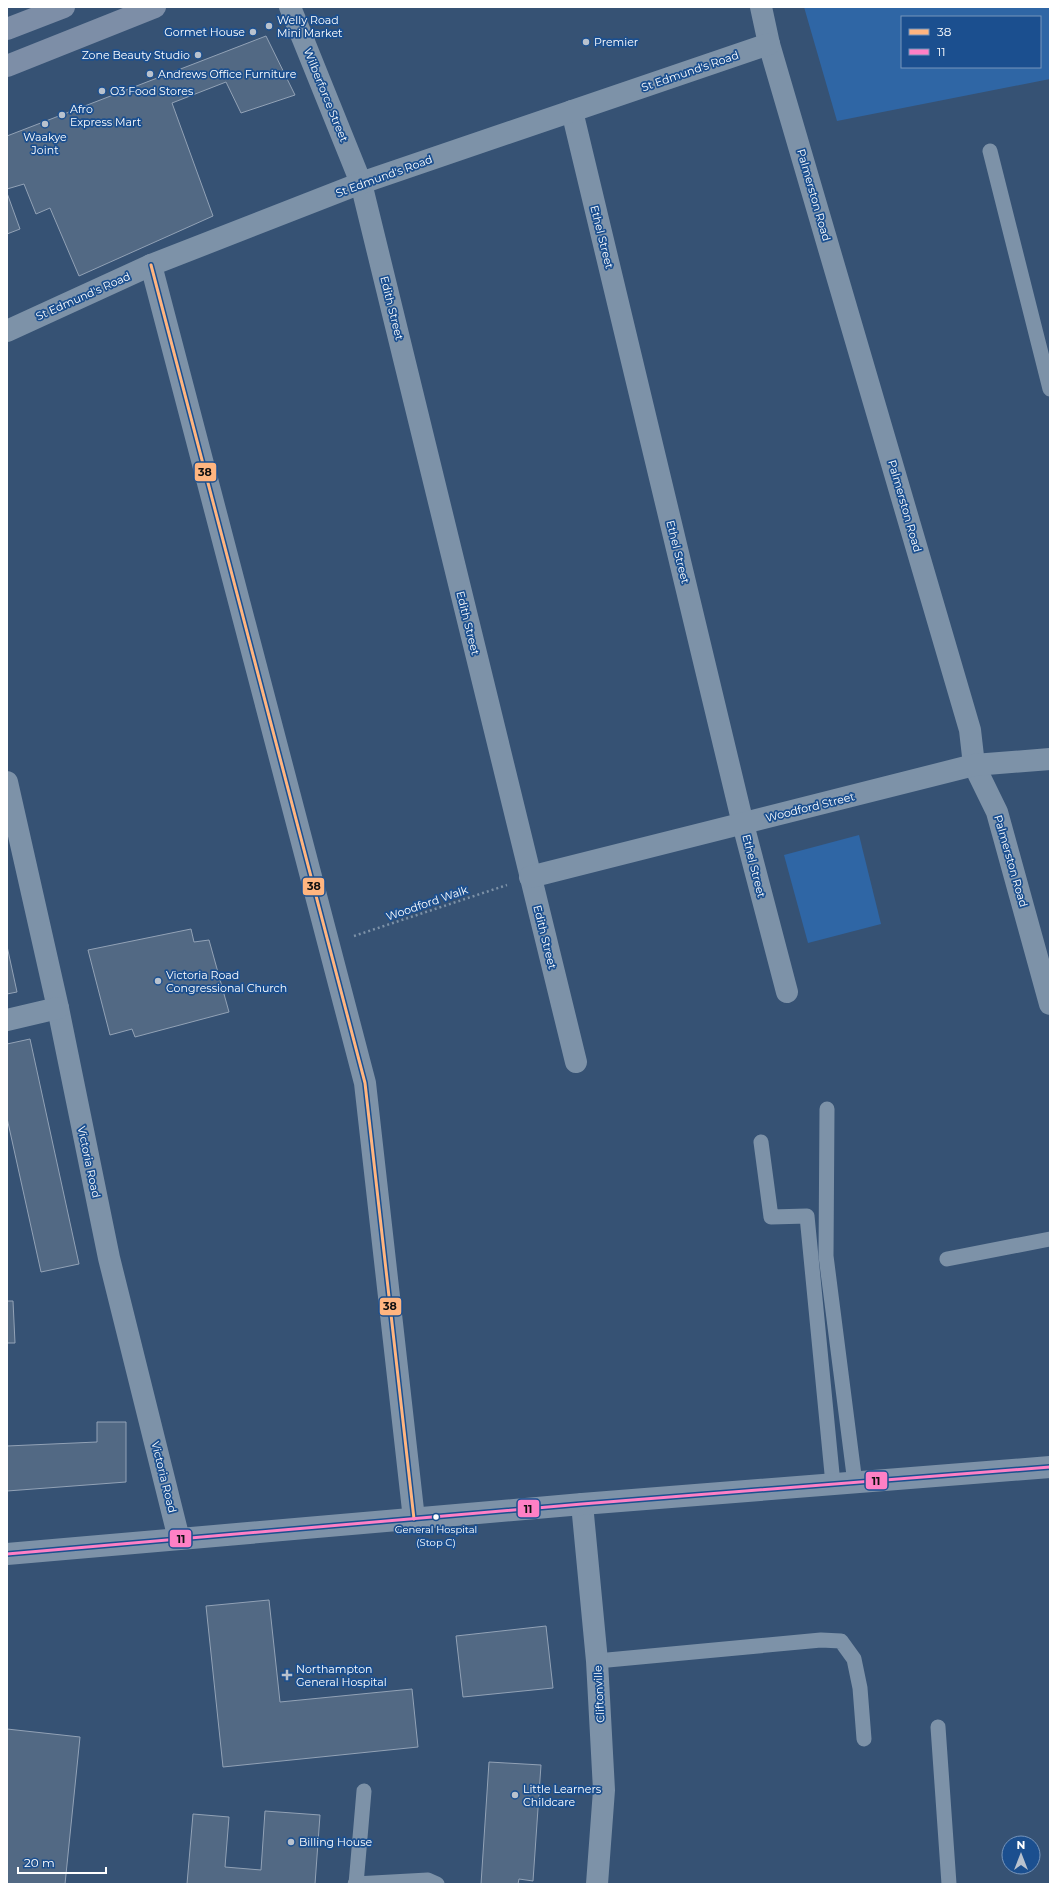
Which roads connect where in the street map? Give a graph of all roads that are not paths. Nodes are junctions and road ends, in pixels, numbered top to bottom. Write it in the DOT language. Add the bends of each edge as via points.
graph roads {
  1 [pos="64,7"];
  2 [pos="155,7"];
  3 [pos="290,7"];
  4 [pos="761,7"];
  5 [pos="7,29"];
  6 [pos="769,44"];
  7 [pos="7,66"];
  8 [pos="572,111"];
  9 [pos="990,151"];
  10 [pos="361,183"];
  11 [pos="151,265"];
  12 [pos="7,331"];
  13 [pos="1050,389"];
  14 [pos="1050,759"];
  15 [pos="974,765"];
  16 [pos="7,782"];
  17 [pos="10,805"];
  18 [pos="743,824"];
  19 [pos="530,877"];
  20 [pos="787,992"];
  21 [pos="1050,1004"];
  22 [pos="58,1008"];
  23 [pos="7,1020"];
  24 [pos="576,1062"];
  25 [pos="827,1109"];
  26 [pos="761,1142"];
  27 [pos="1050,1239"];
  28 [pos="947,1259"];
  29 [pos="1050,1467"];
  30 [pos="855,1482"];
  31 [pos="832,1484"];
  32 [pos="582,1504"];
  33 [pos="414,1519"];
  34 [pos="179,1539"];
  35 [pos="7,1554"];
  36 [pos="597,1661"];
  37 [pos="938,1726"];
  38 [pos="864,1739"];
  39 [pos="364,1792"];
  40 [pos="355,1884"];
  41 [pos="437,1884"];
  42 [pos="598,1884"];
  43 [pos="949,1884"];
  1 -- 5 [label="main road"];
  2 -- 7 [label="main road"];
  3 -- 10 [label="street, Wilberforce Street"];
  4 -- 6 [label="street, Palmerston Road"];
  6 -- 8 [label="street, St Edmund's Road"];
  6 -- 15 [label="street, Palmerston Road" via="970,730"];
  8 -- 10 [label="street, St Edmund's Road"];
  8 -- 18 [label="street, Ethel Street"];
  9 -- 13 [label="lane"];
  10 -- 11 [label="street, St Edmund's Road"];
  10 -- 19 [label="street, Edith Street"];
  11 -- 12 [label="street, St Edmund's Road"];
  11 -- 33 [label="street" via="365,1083"];
  14 -- 15 [label="street, Woodford Street"];
  15 -- 18 [label="street, Woodford Street"];
  15 -- 21 [label="street, Palmerston Road" via="997,812"];
  16 -- 17 [label="street, Victoria Road"];
  17 -- 22 [label="street, Victoria Road"];
  18 -- 19 [label="street, Woodford Street"];
  18 -- 20 [label="street, Ethel Street"];
  19 -- 24 [label="street, Edith Street"];
  22 -- 23 [label="street"];
  22 -- 34 [label="street, Victoria Road" via="109,1258"];
  25 -- 30 [label="lane" via="826,1256"];
  26 -- 31 [label="lane" via="771,1217 807,1216"];
  27 -- 28 [label="lane"];
  29 -- 30 [label="street"];
  30 -- 31 [label="street"];
  31 -- 32 [label="street"];
  32 -- 33 [label="street"];
  32 -- 36 [label="street, Cliftonville"];
  33 -- 34 [label="street"];
  34 -- 35 [label="street"];
  36 -- 38 [label="lane" via="821,1640 841,1641 854,1659 860,1688"];
  36 -- 42 [label="street, Cliftonville" via="604,1790"];
  37 -- 43 [label="lane"];
  39 -- 40 [label="lane"];
  40 -- 41 [label="lane" via="428,1880"];
}
